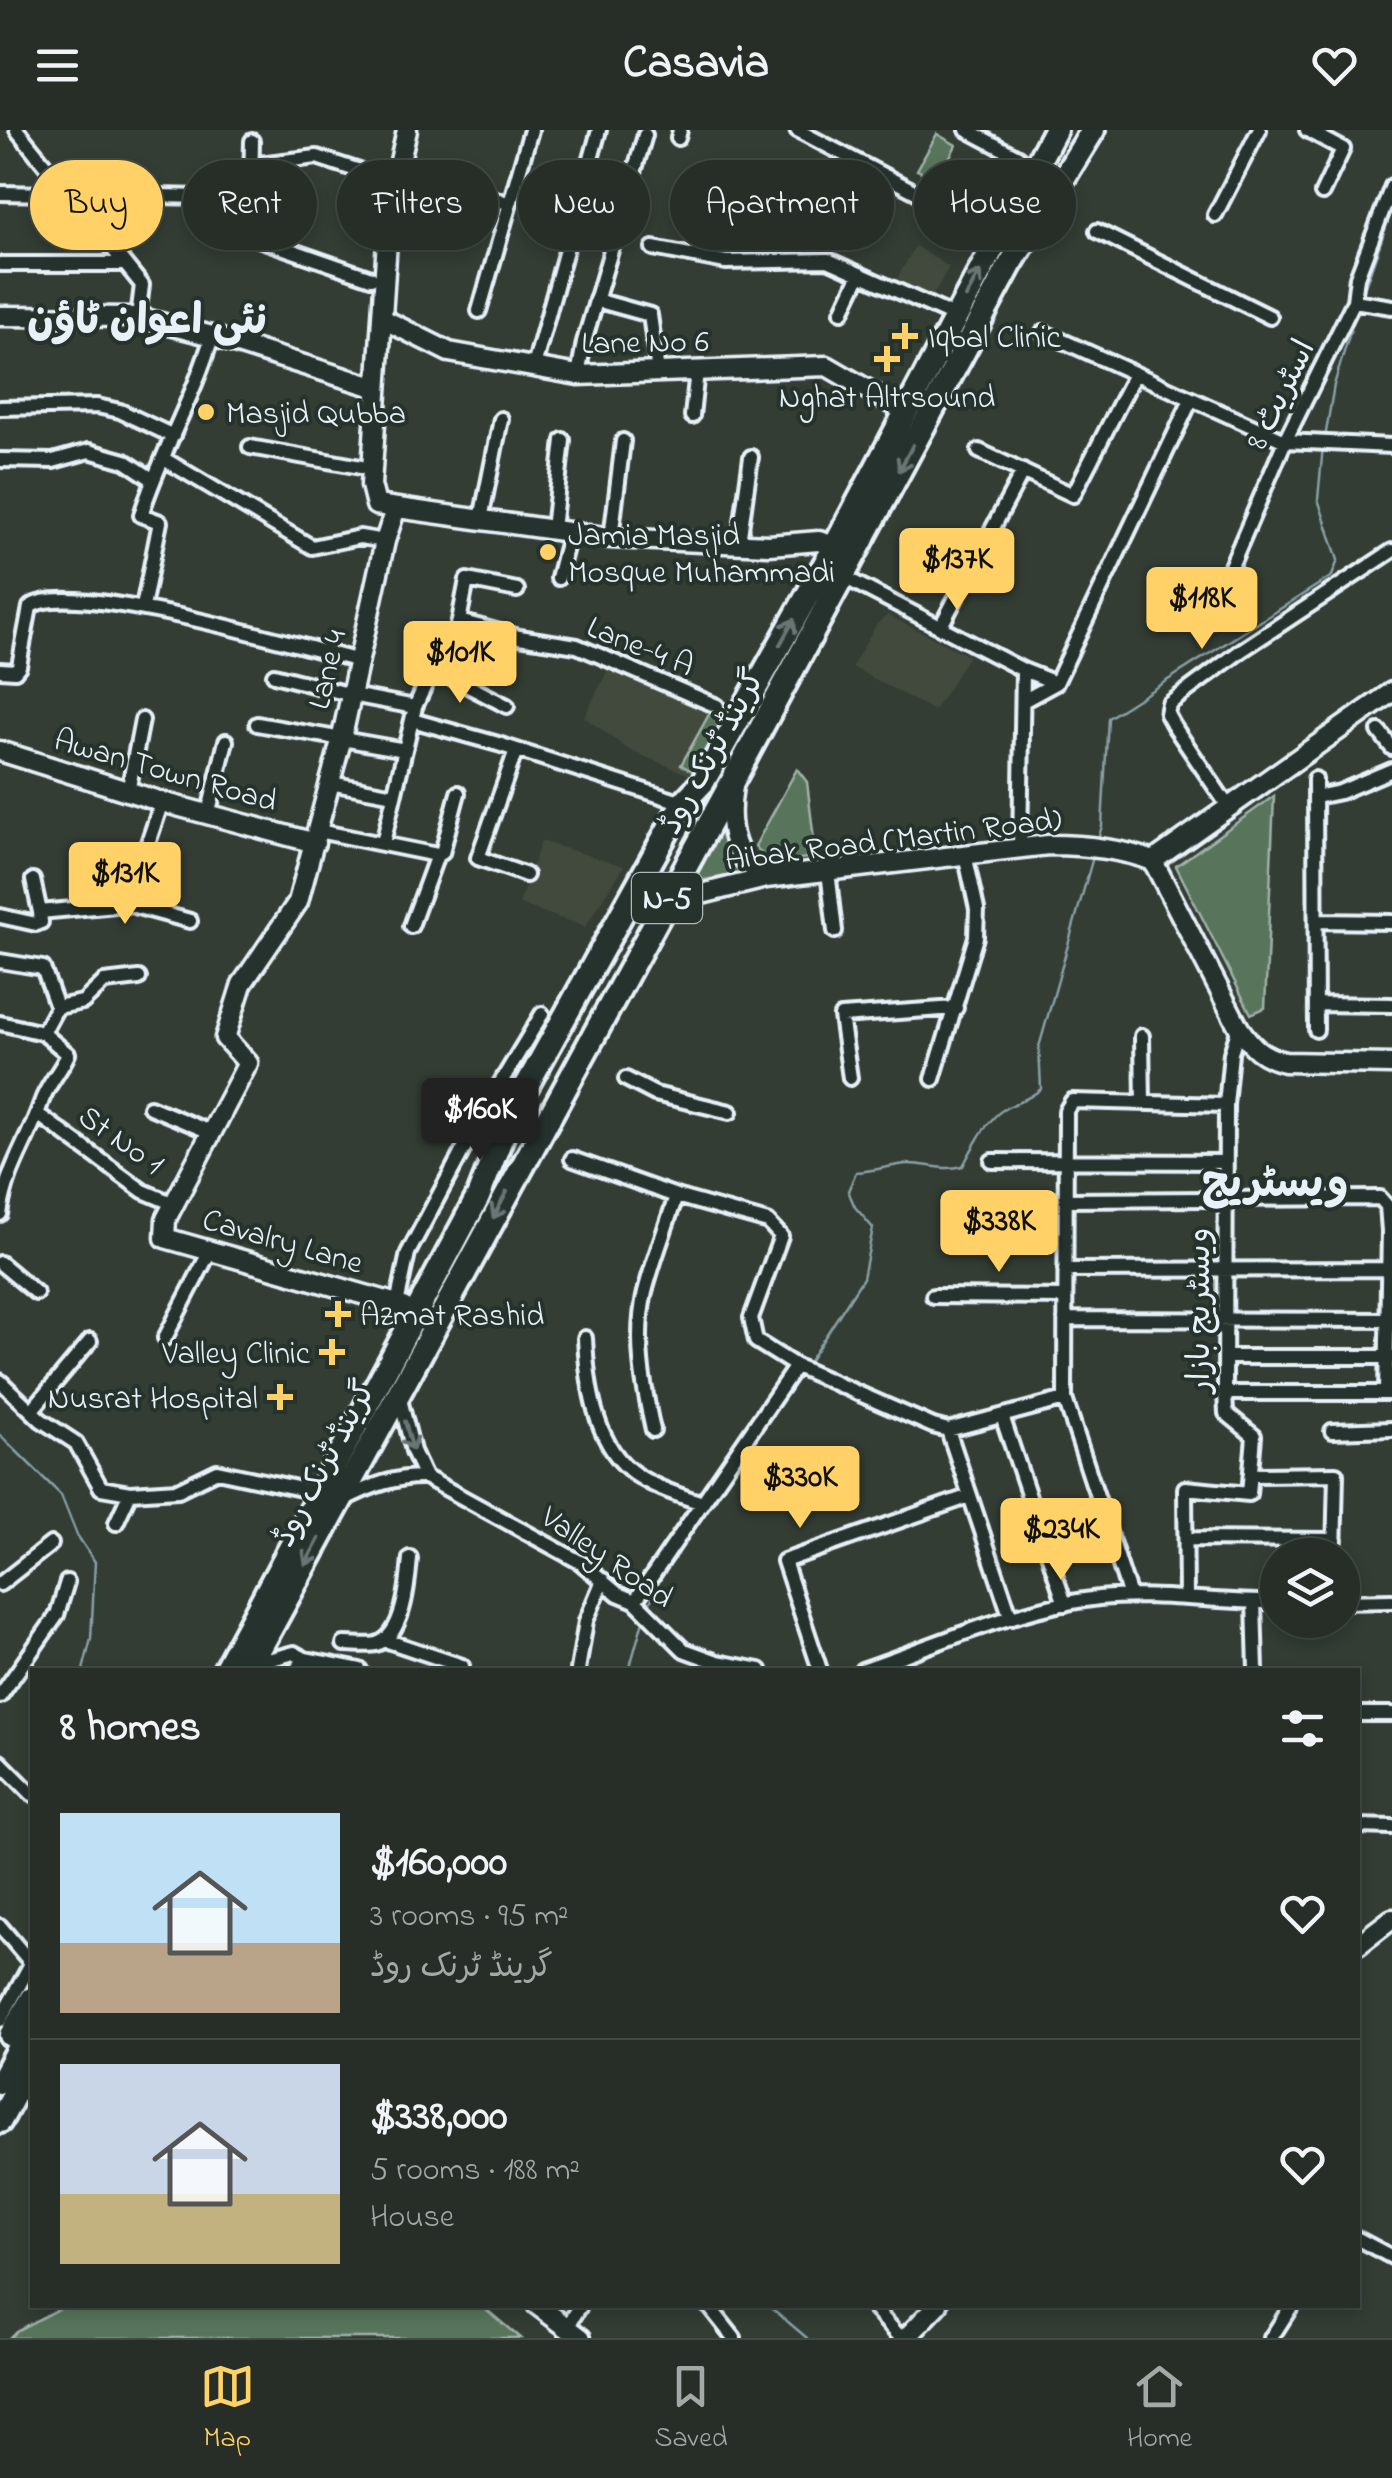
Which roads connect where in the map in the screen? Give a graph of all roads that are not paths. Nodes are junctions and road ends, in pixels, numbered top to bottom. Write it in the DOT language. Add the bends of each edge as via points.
graph roads {
  1 [pos="17,130"];
  2 [pos="408,130"];
  3 [pos="530,130"];
  4 [pos="599,130"];
  5 [pos="797,130"];
  6 [pos="968,130"];
  7 [pos="1058,130"];
  8 [pos="1079,130"];
  9 [pos="1093,130"];
  10 [pos="1259,130"];
  11 [pos="1306,130"];
  12 [pos="645,135"];
  13 [pos="252,141"];
  14 [pos="1018,157"];
  15 [pos="42,160"];
  16 [pos="251,160"];
  17 [pos="292,160"];
  18 [pos="399,160"];
  19 [pos="591,160"];
  20 [pos="637,160"];
  21 [pos="337,164"];
  22 [pos="1392,186"];
  23 [pos="914,191"];
  24 [pos="0,193"];
  25 [pos="30,194"];
  26 [pos="1322,194"];
  27 [pos="498,200"];
  28 [pos="509,204"];
  29 [pos="1215,215"];
  30 [pos="1097,231"];
  31 [pos="653,248"];
  32 [pos="113,250"];
  33 [pos="290,250"];
  34 [pos="387,250"];
  35 [pos="566,250"];
  36 [pos="611,250"];
  37 [pos="0,264"];
  38 [pos="124,264"];
  39 [pos="1010,265"];
  40 [pos="860,274"];
  41 [pos="371,278"];
  42 [pos="596,300"];
  43 [pos="1359,302"];
  44 [pos="1392,307"];
  45 [pos="479,311"];
  46 [pos="842,312"];
  47 [pos="0,316"];
  48 [pos="138,318"];
  49 [pos="956,318"];
  50 [pos="1270,318"];
  51 [pos="383,319"];
  52 [pos="1043,332"];
  53 [pos="212,336"];
  54 [pos="534,366"];
  55 [pos="697,370"];
  56 [pos="658,372"];
  57 [pos="1135,374"];
  58 [pos="578,375"];
  59 [pos="377,388"];
  60 [pos="1190,400"];
  61 [pos="0,408"];
  62 [pos="906,412"];
  63 [pos="692,416"];
  64 [pos="501,419"];
  65 [pos="174,436"];
  66 [pos="564,440"];
  67 [pos="623,441"];
  68 [pos="1285,441"];
  69 [pos="1392,446"];
  70 [pos="250,447"];
  71 [pos="979,450"];
  72 [pos="751,458"];
  73 [pos="164,459"];
  74 [pos="0,460"];
  75 [pos="372,470"];
  76 [pos="1022,471"];
  77 [pos="152,479"];
  78 [pos="396,508"];
  79 [pos="482,519"];
  80 [pos="561,530"];
  81 [pos="610,538"];
  82 [pos="384,541"];
  83 [pos="740,543"];
  84 [pos="835,546"];
  85 [pos="1392,551"];
  86 [pos="842,576"];
  87 [pos="558,578"];
  88 [pos="517,590"];
  89 [pos="143,607"];
  90 [pos="458,621"];
  91 [pos="1207,622"];
  92 [pos="940,628"];
  93 [pos="360,661"];
  94 [pos="432,668"];
  95 [pos="0,670"];
  96 [pos="1023,670"];
  97 [pos="274,675"];
  98 [pos="1056,683"];
  99 [pos="1392,692"];
  100 [pos="352,696"];
  101 [pos="1022,700"];
  102 [pos="507,706"];
  103 [pos="717,706"];
  104 [pos="413,714"];
  105 [pos="142,720"];
  106 [pos="257,724"];
  107 [pos="1379,731"];
  108 [pos="226,741"];
  109 [pos="341,741"];
  110 [pos="1392,748"];
  111 [pos="405,750"];
  112 [pos="516,750"];
  113 [pos="0,752"];
  114 [pos="1392,770"];
  115 [pos="738,771"];
  116 [pos="1315,779"];
  117 [pos="330,782"];
  118 [pos="704,782"];
  119 [pos="128,792"];
  120 [pos="458,793"];
  121 [pos="394,795"];
  122 [pos="1316,796"];
  123 [pos="162,802"];
  124 [pos="683,804"];
  125 [pos="1230,809"];
  126 [pos="208,815"];
  127 [pos="316,837"];
  128 [pos="383,843"];
  129 [pos="1020,848"];
  130 [pos="964,854"];
  131 [pos="437,855"];
  132 [pos="1153,861"];
  133 [pos="828,870"];
  134 [pos="526,875"];
  135 [pos="780,876"];
  136 [pos="33,880"];
  137 [pos="656,898"];
  138 [pos="127,904"];
  139 [pos="40,912"];
  140 [pos="0,916"];
  141 [pos="190,921"];
  142 [pos="1316,921"];
  143 [pos="1392,922"];
  144 [pos="412,926"];
  145 [pos="835,930"];
  146 [pos="0,960"];
  147 [pos="139,978"];
  148 [pos="1316,1004"];
  149 [pos="1392,1005"];
  150 [pos="57,1006"];
  151 [pos="956,1008"];
  152 [pos="542,1014"];
  153 [pos="0,1023"];
  154 [pos="1239,1028"];
  155 [pos="1316,1030"];
  156 [pos="43,1034"];
  157 [pos="1142,1036"];
  158 [pos="1392,1064"];
  159 [pos="850,1078"];
  160 [pos="626,1079"];
  161 [pos="933,1079"];
  162 [pos="1143,1103"];
  163 [pos="1226,1105"];
  164 [pos="150,1107"];
  165 [pos="730,1112"];
  166 [pos="40,1115"];
  167 [pos="210,1132"];
  168 [pos="572,1158"];
  169 [pos="1066,1160"];
  170 [pos="992,1161"];
  171 [pos="1226,1162"];
  172 [pos="676,1196"];
  173 [pos="478,1197"];
  174 [pos="1226,1198"];
  175 [pos="1066,1200"];
  176 [pos="174,1204"];
  177 [pos="0,1207"];
  178 [pos="210,1251"];
  179 [pos="0,1264"];
  180 [pos="1390,1269"];
  181 [pos="1065,1270"];
  182 [pos="1225,1270"];
  183 [pos="36,1293"];
  184 [pos="933,1296"];
  185 [pos="1065,1297"];
  186 [pos="407,1309"];
  187 [pos="1065,1319"];
  188 [pos="1225,1319"];
  189 [pos="1389,1320"];
  190 [pos="165,1338"];
  191 [pos="585,1338"];
  192 [pos="90,1341"];
  193 [pos="1225,1357"];
  194 [pos="1389,1357"];
  195 [pos="801,1368"];
  196 [pos="0,1381"];
  197 [pos="398,1393"];
  198 [pos="1224,1393"];
  199 [pos="1389,1393"];
  200 [pos="1065,1399"];
  201 [pos="32,1410"];
  202 [pos="1002,1416"];
  203 [pos="1392,1428"];
  204 [pos="653,1430"];
  205 [pos="948,1430"];
  206 [pos="1332,1430"];
  207 [pos="1252,1474"];
  208 [pos="425,1477"];
  209 [pos="130,1493"];
  210 [pos="970,1496"];
  211 [pos="330,1498"];
  212 [pos="702,1504"];
  213 [pos="116,1523"];
  214 [pos="1335,1538"];
  215 [pos="1186,1539"];
  216 [pos="1260,1539"];
  217 [pos="50,1544"];
  218 [pos="410,1558"];
  219 [pos="603,1580"];
  220 [pos="68,1582"];
  221 [pos="0,1584"];
  222 [pos="1130,1596"];
  223 [pos="1186,1598"];
  224 [pos="1392,1601"];
  225 [pos="1254,1602"];
  226 [pos="1260,1602"];
  227 [pos="1360,1602"];
  228 [pos="1065,1604"];
  229 [pos="643,1608"];
  230 [pos="1011,1618"];
  231 [pos="385,1640"];
  232 [pos="344,1644"];
  233 [pos="360,1644"];
  234 [pos="300,1664"];
  235 [pos="462,1666"];
  236 [pos="718,1666"];
  237 [pos="249,1667"];
  238 [pos="226,1668"];
  239 [pos="346,1668"];
  240 [pos="357,1668"];
  241 [pos="578,1668"];
  242 [pos="819,1668"];
  243 [pos="868,1668"];
  244 [pos="1256,1668"];
  245 [pos="0,1696"];
  246 [pos="1360,1714"];
  247 [pos="1392,1714"];
  248 [pos="0,1762"];
  249 [pos="30,1792"];
  250 [pos="1360,1826"];
  251 [pos="1392,1827"];
  252 [pos="1392,1920"];
  253 [pos="0,1926"];
  254 [pos="1360,1944"];
  255 [pos="30,1961"];
  256 [pos="30,1967"];
  257 [pos="30,2008"];
  258 [pos="0,2020"];
  259 [pos="30,2028"];
  260 [pos="11,2079"];
  261 [pos="0,2121"];
  262 [pos="1360,2240"];
  263 [pos="1392,2257"];
  264 [pos="542,2308"];
  265 [pos="710,2308"];
  266 [pos="874,2308"];
  267 [pos="935,2308"];
  268 [pos="1290,2308"];
  269 [pos="574,2332"];
  270 [pos="734,2338"];
  271 [pos="904,2338"];
  272 [pos="1271,2338"];
  1 -- 15 [label="street"];
  2 -- 18 [label="street"];
  3 -- 28 [label="street"];
  4 -- 19 [label="street"];
  5 -- 23 [label="street"];
  6 -- 14 [label="street"];
  49 -- 7 [label="highway, گرینڈ ٹرنک روڈ / N-5, one-way"];
  8 -- 39 [label="highway"];
  9 -- 39 [label="highway, گرینڈ ٹرنک روڈ / N-5"];
  10 -- 29 [label="street"];
  11 -- 26 [label="street" via="1343,149"];
  12 -- 20 [label="street"];
  13 -- 16 [label="street"];
  17 -- 21 [label="street" via="316,157"];
  22 -- 43 [label="street, اسٹریٹ 8" via="1357,276"];
  24 -- 25 [label="street"];
  27 -- 28 [label="street"];
  28 -- 45 [label="street"];
  30 -- 50 [label="street"];
  31 -- 40 [label="street" via="748,264 828,260"];
  32 -- 38 [label="street"];
  33 -- 41 [label="street"];
  34 -- 51 [label="street"];
  35 -- 54 [label="street"];
  36 -- 42 [label="street"];
  37 -- 38 [label="street"];
  38 -- 48 [label="street" via="143,288"];
  39 -- 86 [label="highway, گرینڈ ٹرنک روڈ / N-5, one-way"];
  40 -- 46 [label="street"];
  40 -- 49 [label="street"];
  42 -- 56 [label="street" via="650,314"];
  42 -- 58 [label="street"];
  43 -- 44 [label="street"];
  43 -- 68 [label="street, اسٹریٹ 8"];
  47 -- 48 [label="street"];
  48 -- 53 [label="street"];
  49 -- 62 [label="highway, گرینڈ ٹرنک روڈ / N-5"];
  51 -- 54 [label="street, Lane No 6" via="449,352"];
  51 -- 59 [label="street"];
  52 -- 57 [label="street"];
  53 -- 59 [label="street"];
  53 -- 65 [label="street"];
  54 -- 58 [label="street, Lane No 6"];
  55 -- 56 [label="street, Lane No 6"];
  55 -- 62 [label="street, Lane No 6" via="827,366"];
  55 -- 63 [label="street"];
  56 -- 58 [label="street, Lane No 6"];
  57 -- 60 [label="street"];
  57 -- 76 [label="street" via="1074,496"];
  59 -- 75 [label="street"];
  60 -- 68 [label="street"];
  60 -- 98 [label="street"];
  61 -- 65 [label="street" via="97,406"];
  62 -- 84 [label="highway, گرینڈ ٹرنک روڈ / N-5"];
  64 -- 79 [label="street"];
  65 -- 73 [label="street"];
  66 -- 80 [label="street"];
  67 -- 81 [label="street"];
  68 -- 69 [label="street"];
  68 -- 91 [label="street, اسٹریٹ 8"];
  70 -- 75 [label="street"];
  71 -- 76 [label="street"];
  72 -- 83 [label="street"];
  73 -- 77 [label="street"];
  73 -- 82 [label="street" via="312,547 360,537"];
  74 -- 77 [label="street" via="54,461 89,451 124,461"];
  75 -- 78 [label="street" via="376,505"];
  76 -- 92 [label="street"];
  77 -- 89 [label="street" via="140,515 160,522"];
  78 -- 79 [label="street"];
  78 -- 82 [label="street, Lane 4"];
  79 -- 80 [label="street"];
  80 -- 81 [label="street"];
  80 -- 87 [label="street"];
  81 -- 83 [label="street"];
  82 -- 93 [label="street, Lane 4"];
  83 -- 84 [label="street"];
  118 -- 84 [label="highway, گرینڈ ٹرنک روڈ / N-5, one-way"];
  85 -- 125 [label="street" via="1169,704 1167,714"];
  86 -- 92 [label="street"];
  86 -- 115 [label="highway, گرینڈ ٹرنک روڈ / N-5"];
  88 -- 90 [label="street" via="467,580"];
  89 -- 93 [label="street"];
  89 -- 95 [label="street" via="39,601 30,607 19,666 15,672"];
  90 -- 94 [label="street" via="456,633 438,644"];
  90 -- 103 [label="street, Lane-4 A" via="577,646"];
  92 -- 96 [label="street"];
  93 -- 100 [label="street, Lane 4"];
  94 -- 102 [label="street"];
  94 -- 104 [label="street"];
  96 -- 98 [label="street"];
  96 -- 101 [label="street"];
  97 -- 100 [label="street"];
  98 -- 101 [label="street"];
  99 -- 125 [label="street"];
  100 -- 104 [label="street"];
  100 -- 109 [label="street, Lane 4"];
  101 -- 129 [label="street"];
  104 -- 111 [label="street"];
  104 -- 112 [label="street"];
  105 -- 119 [label="street"];
  106 -- 109 [label="street"];
  107 -- 110 [label="street"];
  108 -- 126 [label="street"];
  109 -- 111 [label="street"];
  109 -- 117 [label="street, Lane 4"];
  111 -- 121 [label="street"];
  112 -- 124 [label="street"];
  112 -- 134 [label="street" via="478,858"];
  113 -- 119 [label="street, Awan Town Road"];
  114 -- 122 [label="street"];
  115 -- 135 [label="street" via="734,840 754,871"];
  115 -- 137 [label="highway, گرینڈ ٹرنک روڈ / N-5"];
  116 -- 122 [label="street"];
  117 -- 121 [label="street"];
  117 -- 127 [label="street, Lane 4"];
  118 -- 124 [label="highway, گرینڈ ٹرنک روڈ / N-5"];
  118 -- 137 [label="highway, گرینڈ ٹرنک روڈ / N-5"];
  119 -- 123 [label="street, Awan Town Road"];
  120 -- 131 [label="street"];
  121 -- 128 [label="street"];
  122 -- 142 [label="street"];
  123 -- 126 [label="street, Awan Town Road"];
  123 -- 138 [label="street"];
  124 -- 173 [label="highway, گرینڈ ٹرنک روڈ / N-5" via="510,1116"];
  125 -- 132 [label="street"];
  126 -- 127 [label="street, Awan Town Road"];
  127 -- 128 [label="street"];
  127 -- 167 [label="street, Lane 4" via="298,902 242,984 224,1038 248,1063"];
  128 -- 131 [label="street"];
  129 -- 130 [label="street, Aibak Road (Martin Road)"];
  129 -- 132 [label="street, Aibak Road (Martin Road)" via="1084,845"];
  130 -- 133 [label="street, Aibak Road (Martin Road)"];
  130 -- 151 [label="street" via="976,937"];
  131 -- 144 [label="street"];
  132 -- 154 [label="street"];
  133 -- 135 [label="street, Aibak Road (Martin Road)"];
  133 -- 145 [label="street"];
  135 -- 137 [label="street, Aibak Road (Martin Road)"];
  136 -- 139 [label="street"];
  137 -- 173 [label="highway, گرینڈ ٹرنک روڈ / N-5"];
  137 -- 197 [label="highway, گرینڈ ٹرنک روڈ / N-5, one-way"];
  138 -- 139 [label="street"];
  138 -- 141 [label="street"];
  139 -- 140 [label="street" via="36,924"];
  142 -- 143 [label="street"];
  142 -- 148 [label="street"];
  146 -- 150 [label="street" via="43,968"];
  147 -- 150 [label="street" via="104,982 83,1002"];
  148 -- 149 [label="street"];
  148 -- 155 [label="street"];
  150 -- 156 [label="street"];
  151 -- 159 [label="street" via="841,1016"];
  151 -- 161 [label="street"];
  152 -- 186 [label="street" via="408,1253"];
  153 -- 156 [label="street"];
  154 -- 158 [label="street" via="1270,1059"];
  154 -- 163 [label="street, ویسٹریج بازار"];
  156 -- 166 [label="street" via="68,1054"];
  157 -- 162 [label="street"];
  160 -- 165 [label="street" via="655,1094"];
  162 -- 163 [label="street"];
  162 -- 169 [label="street" via="1072,1101"];
  163 -- 171 [label="street, ویسٹریج بازار"];
  164 -- 167 [label="street"];
  166 -- 176 [label="street, St No 1" via="143,1192"];
  166 -- 177 [label="street" via="14,1157"];
  167 -- 176 [label="street"];
  168 -- 172 [label="street"];
  169 -- 170 [label="street"];
  169 -- 171 [label="street"];
  169 -- 175 [label="street"];
  171 -- 174 [label="street, ویسٹریج بازار"];
  172 -- 195 [label="street" via="780,1230 752,1318 756,1341"];
  172 -- 204 [label="street" via="644,1294 642,1380"];
  173 -- 186 [label="highway, گرینڈ ٹرنک روڈ / N-5"];
  174 -- 175 [label="street"];
  174 -- 180 [label="street" via="1380,1198 1387,1206"];
  174 -- 182 [label="street, ویسٹریج بازار"];
  175 -- 181 [label="street"];
  176 -- 178 [label="street, Cavalry Lane" via="165,1238"];
  178 -- 186 [label="street, Cavalry Lane"];
  178 -- 190 [label="street"];
  179 -- 183 [label="street"];
  180 -- 182 [label="street"];
  180 -- 189 [label="street"];
  181 -- 182 [label="street"];
  181 -- 185 [label="street"];
  182 -- 188 [label="street, ویسٹریج بازار"];
  184 -- 185 [label="street"];
  185 -- 187 [label="street"];
  186 -- 211 [label="highway, گرینڈ ٹرنک روڈ / N-5"];
  187 -- 188 [label="street"];
  187 -- 200 [label="street"];
  188 -- 189 [label="street"];
  188 -- 193 [label="street, ویسٹریج بازار"];
  189 -- 194 [label="street"];
  191 -- 212 [label="street" via="593,1406 616,1453 629,1470"];
  192 -- 201 [label="street"];
  193 -- 194 [label="street"];
  193 -- 198 [label="street, ویسٹریج بازار"];
  194 -- 199 [label="street"];
  195 -- 205 [label="street"];
  195 -- 212 [label="street"];
  196 -- 201 [label="street"];
  197 -- 208 [label="street, one-way"];
  197 -- 211 [label="highway, گرینڈ ٹرنک روڈ / N-5"];
  198 -- 199 [label="street"];
  198 -- 207 [label="street, ویسٹریج بازار" via="1226,1413 1254,1436"];
  200 -- 202 [label="street"];
  200 -- 222 [label="street"];
  201 -- 209 [label="street" via="76,1443 101,1488"];
  202 -- 205 [label="street"];
  202 -- 228 [label="street"];
  203 -- 206 [label="street"];
  205 -- 210 [label="street"];
  207 -- 214 [label="street" via="1336,1474"];
  207 -- 215 [label="street" via="1249,1494 1185,1488"];
  208 -- 211 [label="street"];
  208 -- 219 [label="street, Valley Road"];
  209 -- 211 [label="street" via="178,1490 218,1472"];
  209 -- 213 [label="street"];
  210 -- 230 [label="street"];
  210 -- 242 [label="street" via="784,1561"];
  211 -- 237 [label="highway, گرینڈ ٹرنک روڈ / N-5, one-way"];
  211 -- 238 [label="highway, گرینڈ ٹرنک روڈ / N-5"];
  212 -- 229 [label="street"];
  215 -- 216 [label="street"];
  215 -- 223 [label="street"];
  217 -- 221 [label="street"];
  218 -- 231 [label="street" via="403,1607"];
  219 -- 229 [label="street, Valley Road"];
  219 -- 241 [label="street" via="586,1621"];
  220 -- 245 [label="street" via="57,1615"];
  222 -- 223 [label="street"];
  222 -- 228 [label="street"];
  223 -- 225 [label="street"];
  224 -- 227 [label="street"];
  225 -- 226 [label="street"];
  225 -- 244 [label="street"];
  228 -- 230 [label="street"];
  229 -- 236 [label="street, Valley Road" via="684,1650"];
  230 -- 243 [label="street"];
  231 -- 233 [label="street"];
  231 -- 235 [label="street"];
  232 -- 233 [label="street"];
  233 -- 240 [label="street"];
  234 -- 237 [label="street" via="294,1654"];
  234 -- 239 [label="street"];
  246 -- 247 [label="street"];
  248 -- 249 [label="street"];
  250 -- 251 [label="street"];
  252 -- 254 [label="street"];
  253 -- 255 [label="street"];
  256 -- 258 [label="street"];
  257 -- 260 [label="highway"];
  259 -- 260 [label="highway"];
  260 -- 261 [label="highway"];
  262 -- 263 [label="street"];
  264 -- 269 [label="street"];
  265 -- 270 [label="street"];
  266 -- 271 [label="street"];
  267 -- 271 [label="street"];
  268 -- 272 [label="street"];
}
